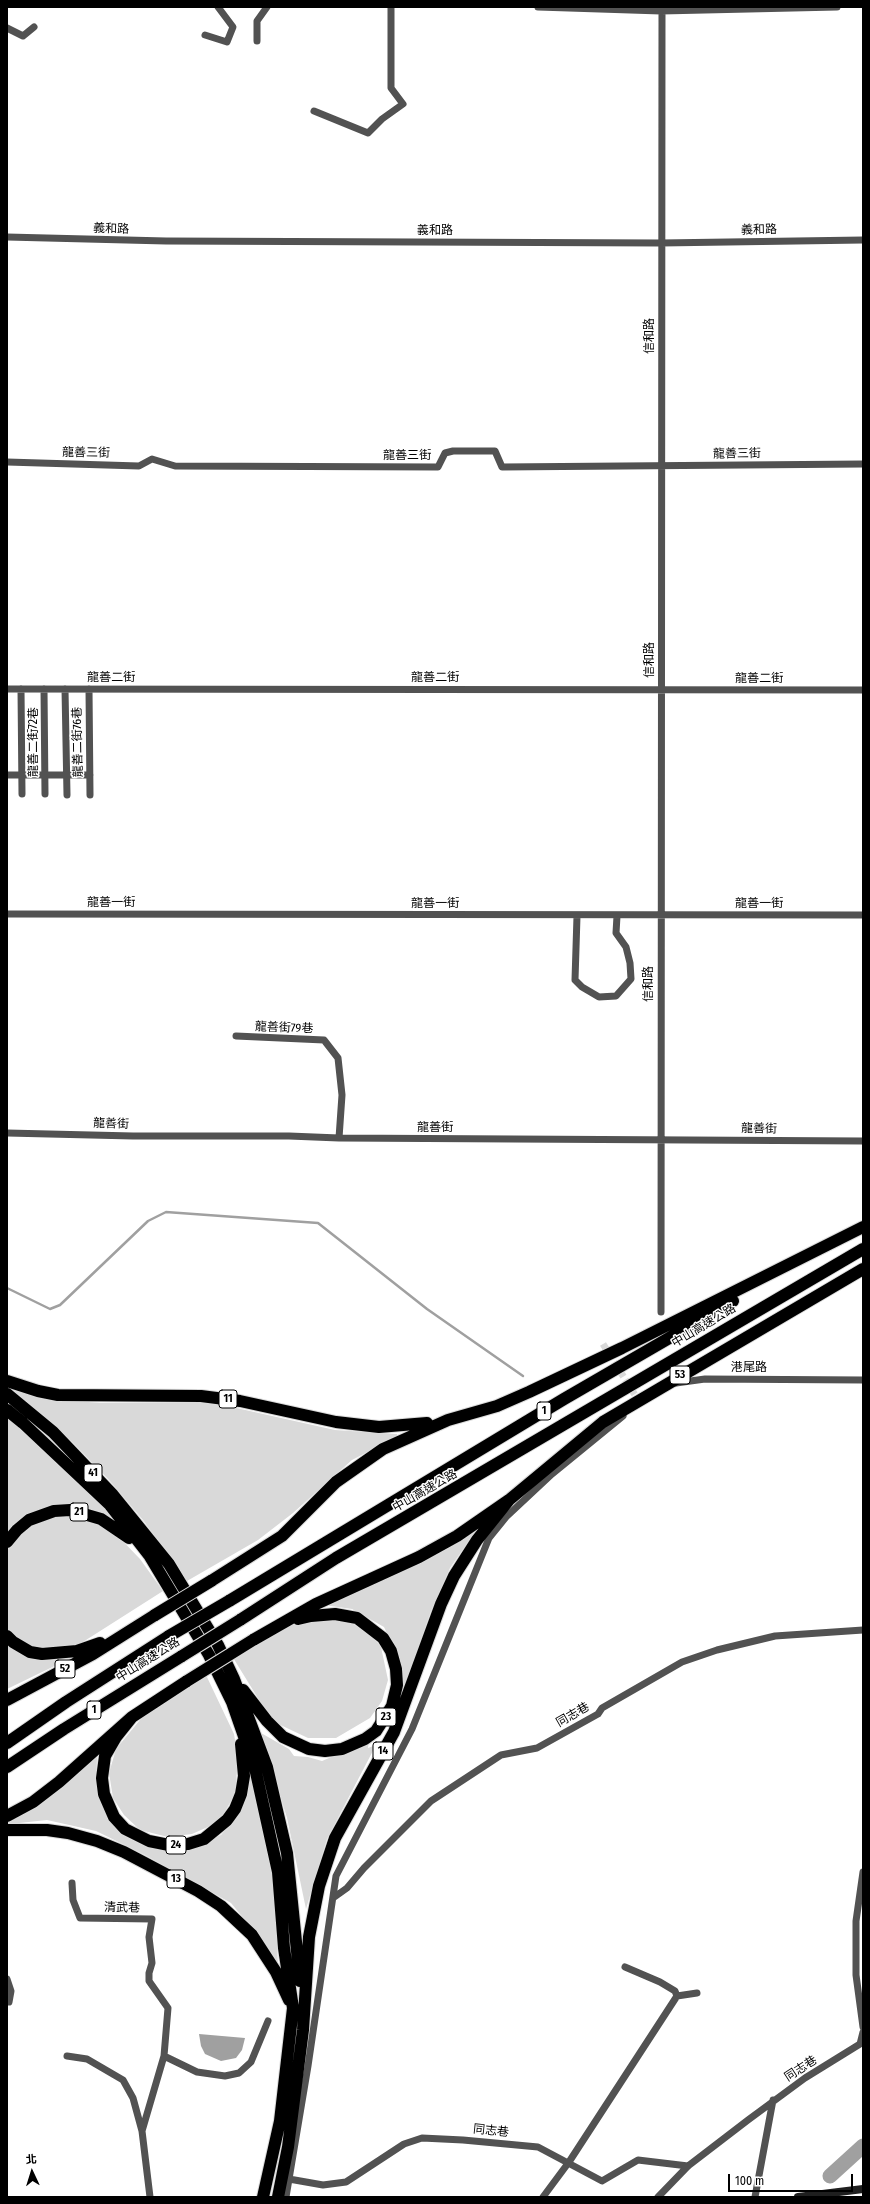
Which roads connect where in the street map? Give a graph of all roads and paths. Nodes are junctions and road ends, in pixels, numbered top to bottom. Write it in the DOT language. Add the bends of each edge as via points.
graph roads {
  1 [pos="218,7"];
  2 [pos="267,7"];
  3 [pos="392,7"];
  4 [pos="538,7"];
  5 [pos="837,7"];
  6 [pos="619,8"];
  7 [pos="662,9"];
  8 [pos="7,28"];
  9 [pos="34,28"];
  10 [pos="205,35"];
  11 [pos="257,41"];
  12 [pos="314,111"];
  13 [pos="7,237"];
  14 [pos="863,240"];
  15 [pos="661,243"];
  16 [pos="7,462"];
  17 [pos="863,464"];
  18 [pos="661,466"];
  19 [pos="7,689"];
  20 [pos="20,689"];
  21 [pos="44,689"];
  22 [pos="65,689"];
  23 [pos="89,689"];
  24 [pos="661,690"];
  25 [pos="863,690"];
  26 [pos="7,775"];
  27 [pos="21,775"];
  28 [pos="45,775"];
  29 [pos="66,775"];
  30 [pos="90,775"];
  31 [pos="22,794"];
  32 [pos="45,794"];
  33 [pos="67,795"];
  34 [pos="90,795"];
  35 [pos="7,914"];
  36 [pos="863,915"];
  37 [pos="577,916"];
  38 [pos="616,916"];
  39 [pos="660,916"];
  40 [pos="236,1036"];
  41 [pos="7,1133"];
  42 [pos="339,1138"];
  43 [pos="660,1139"];
  44 [pos="863,1142"];
  45 [pos="863,1227"];
  46 [pos="863,1249"];
  47 [pos="863,1269"];
  48 [pos="661,1312"];
  49 [pos="863,1380"];
  50 [pos="7,1381"];
  51 [pos="7,1394"];
  52 [pos="7,1410"];
  53 [pos="448,1420"];
  54 [pos="510,1500"];
  55 [pos="7,1542"];
  56 [pos="149,1555"];
  57 [pos="281,1624"];
  58 [pos="863,1630"];
  59 [pos="122,1635"];
  60 [pos="7,1636"];
  61 [pos="234,1679"];
  62 [pos="7,1700"];
  63 [pos="232,1702"];
  64 [pos="132,1717"];
  65 [pos="7,1742"];
  66 [pos="7,1767"];
  67 [pos="7,1816"];
  68 [pos="7,1830"];
  69 [pos="863,1872"];
  70 [pos="72,1883"];
  71 [pos="333,1898"];
  72 [pos="625,1967"];
  73 [pos="7,1979"];
  74 [pos="697,1993"];
  75 [pos="677,1996"];
  76 [pos="7,2002"];
  77 [pos="293,2008"];
  78 [pos="304,2018"];
  79 [pos="268,2021"];
  80 [pos="863,2026"];
  81 [pos="863,2032"];
  82 [pos="67,2056"];
  83 [pos="164,2056"];
  84 [pos="773,2100"];
  85 [pos="142,2131"];
  86 [pos="569,2162"];
  87 [pos="688,2166"];
  88 [pos="289,2179"];
  89 [pos="863,2189"];
  90 [pos="150,2197"];
  91 [pos="263,2197"];
  92 [pos="278,2197"];
  93 [pos="286,2197"];
  94 [pos="543,2197"];
  95 [pos="658,2197"];
  96 [pos="755,2197"];
  97 [pos="798,2197"];
  1 -- 10 [label="street" via="233,28 227,42"];
  2 -- 11 [label="street" via="257,22"];
  3 -- 12 [label="street" via="391,88 403,104 368,133"];
  4 -- 6 [label="street"];
  5 -- 7 [label="street"];
  6 -- 7 [label="street"];
  7 -- 15 [label="street, 信和路"];
  8 -- 9 [label="street" via="23,36"];
  13 -- 15 [label="street, 義和路" via="166,241"];
  14 -- 15 [label="street, 義和路"];
  15 -- 18 [label="street, 信和路"];
  16 -- 18 [label="street, 龍善三街" via="139,466 152,459 175,466 438,467 445,453 494,451 502,467"];
  17 -- 18 [label="street, 龍善三街"];
  18 -- 24 [label="street, 信和路"];
  19 -- 20 [label="street, 龍善二街"];
  20 -- 21 [label="street, 龍善二街"];
  20 -- 27 [label="street, 龍善二街72巷"];
  21 -- 22 [label="street, 龍善二街"];
  21 -- 28 [label="street, 龍善二街72巷"];
  22 -- 23 [label="street, 龍善二街"];
  22 -- 29 [label="street, 龍善二街76巷"];
  23 -- 24 [label="street, 龍善二街"];
  23 -- 30 [label="street, 龍善二街76巷"];
  24 -- 25 [label="street, 龍善二街"];
  24 -- 39 [label="street, 信和路"];
  26 -- 27 [label="street"];
  27 -- 28 [label="street"];
  27 -- 31 [label="street, 龍善二街72巷"];
  28 -- 29 [label="street"];
  28 -- 32 [label="street, 龍善二街72巷"];
  29 -- 30 [label="street"];
  29 -- 33 [label="street, 龍善二街76巷"];
  30 -- 34 [label="street, 龍善二街76巷"];
  35 -- 37 [label="street, 龍善一街"];
  36 -- 39 [label="street, 龍善一街"];
  37 -- 38 [label="street, 龍善一街"];
  37 -- 38 [label="street" via="575,980 599,997 616,996 631,979 626,947 616,933"];
  38 -- 39 [label="street, 龍善一街"];
  39 -- 43 [label="street, 信和路"];
  40 -- 42 [label="street, 龍善街79巷" via="324,1040 338,1058 342,1095"];
  41 -- 42 [label="street, 龍善街"];
  42 -- 43 [label="street, 龍善街"];
  43 -- 44 [label="street, 龍善街"];
  43 -- 48 [label="street, 信和路"];
  45 -- 53 [label="highway" via="529,1392 497,1406"];
  45 -- 65 [label="highway, 中山高速公路 / 1, bridge" via="564,1399 169,1636"];
  46 -- 66 [label="highway, 中山高速公路 / 1, bridge" via="336,1558"];
  47 -- 54 [label="highway, 53" via="602,1422"];
  49 -- 71 [label="street, 港尾路" via="687,1380 676,1383 599,1434 506,1517 490,1538 412,1729 336,1876"];
  50 -- 53 [label="highway, 11" via="58,1395 168,1394 209,1397 240,1401 336,1422 379,1427 409,1426"];
  51 -- 61 [label="highway, 41" via="53,1432 89,1469 169,1564 218,1645"];
  52 -- 56 [label="highway" via="110,1505"];
  53 -- 59 [label="highway, bridge" via="383,1449 358,1465 336,1482 282,1536"];
  54 -- 57 [label="highway" via="457,1536 419,1557 341,1592"];
  54 -- 78 [label="highway, 14" via="477,1540 454,1576 440,1604 394,1732 335,1838 314,1909 306,1964"];
  55 -- 56 [label="highway, 21" via="29,1520 54,1511 70,1510 112,1524"];
  56 -- 63 [label="highway" via="209,1656"];
  57 -- 61 [label="highway, 23" via="311,1616 335,1614 357,1618 382,1638 391,1651 397,1686 392,1706 376,1731 342,1749 309,1750 283,1737 267,1722"];
  57 -- 64 [label="highway, bridge"];
  58 -- 71 [label="street, 同志巷" via="775,1636 717,1650 682,1662 537,1748 501,1755 431,1800 347,1888"];
  59 -- 60 [label="highway" via="77,1651 42,1654 30,1652"];
  59 -- 62 [label="highway, 52"];
  61 -- 78 [label="highway" via="267,1767 287,1853"];
  63 -- 64 [label="highway, 24" via="243,1753 244,1776 241,1794 235,1809 217,1830 188,1844 169,1845 137,1836 125,1829 108,1806 102,1778 105,1756"];
  63 -- 77 [label="highway" via="255,1768 278,1872 284,1948"];
  64 -- 67 [label="highway" via="59,1782"];
  68 -- 77 [label="highway, 13" via="47,1830 97,1841 124,1852 198,1891 221,1906 252,1935 276,1972"];
  69 -- 80 [label="street" via="856,1921 856,1975"];
  70 -- 83 [label="street, 清武巷" via="73,1900 80,1918 152,1919 149,1936 152,1964 149,1982 168,2008"];
  71 -- 88 [label="street"];
  72 -- 75 [label="street" via="660,1982 675,1991"];
  73 -- 76 [label="street" via="11,1991"];
  74 -- 75 [label="street"];
  75 -- 86 [label="street"];
  77 -- 91 [label="highway" via="280,2121"];
  78 -- 92 [label="highway" via="288,2147"];
  79 -- 83 [label="street" via="251,2062 239,2074 225,2076 197,2072"];
  81 -- 84 [label="street, 同志巷" via="860,2044"];
  82 -- 85 [label="street" via="87,2059 123,2080 133,2098"];
  83 -- 85 [label="street, 清武巷"];
  84 -- 87 [label="street, 同志巷"];
  84 -- 96 [label="street"];
  85 -- 90 [label="street, 清武巷"];
  86 -- 87 [label="street, 同志巷" via="602,2181 638,2160"];
  86 -- 88 [label="street, 同志巷" via="538,2147 422,2138 404,2144 346,2182 323,2184"];
  86 -- 94 [label="street"];
  87 -- 95 [label="street, 同志巷"];
  88 -- 93 [label="street"];
  89 -- 97 [label="street"];
}
